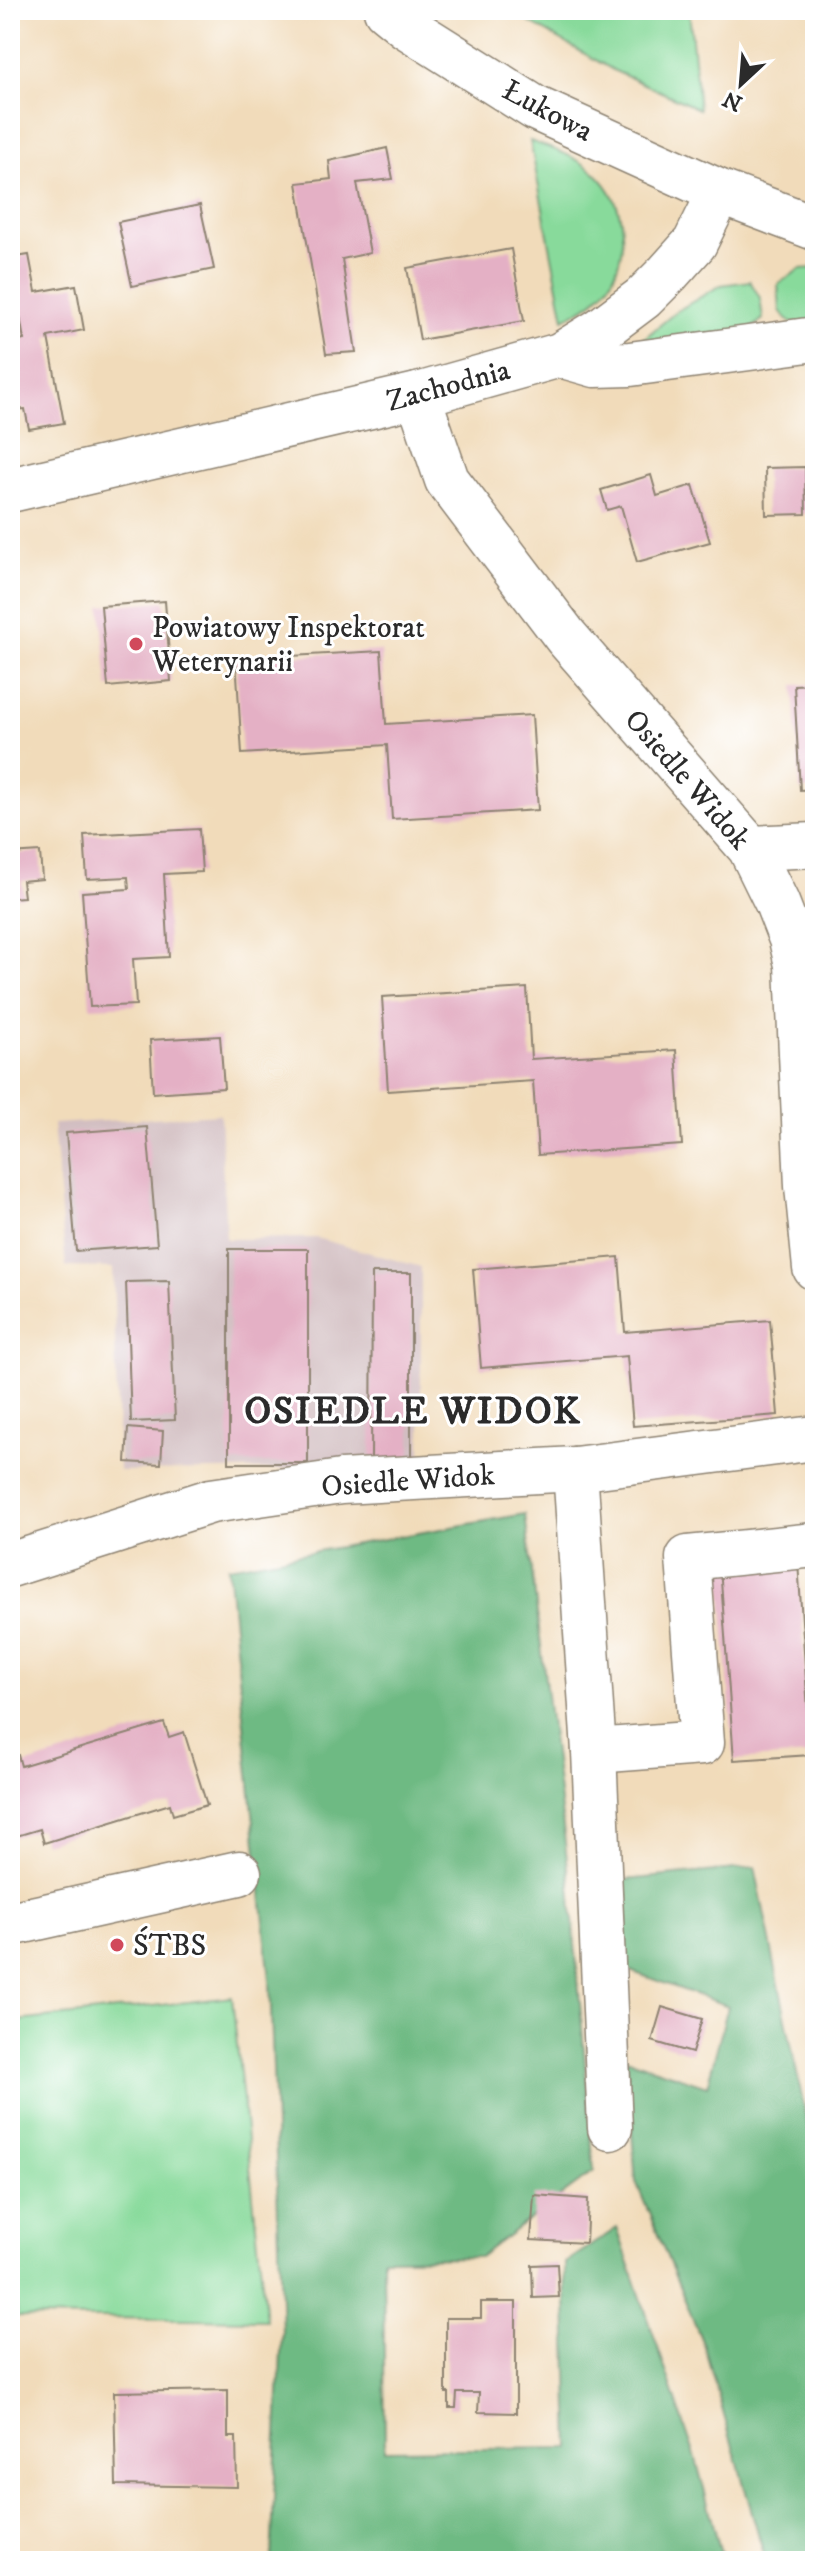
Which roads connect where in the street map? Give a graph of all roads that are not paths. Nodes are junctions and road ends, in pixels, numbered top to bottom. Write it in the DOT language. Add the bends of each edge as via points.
graph roads {
  1 [pos="386,10"];
  2 [pos="720,192"];
  3 [pos="815,228"];
  4 [pos="815,339"];
  5 [pos="560,355"];
  6 [pos="418,395"];
  7 [pos="10,490"];
  8 [pos="815,845"];
  9 [pos="750,848"];
  10 [pos="815,1268"];
  11 [pos="815,1438"];
  12 [pos="575,1469"];
  13 [pos="815,1545"];
  14 [pos="10,1565"];
  15 [pos="594,1751"];
  16 [pos="239,1873"];
  17 [pos="10,1924"];
  18 [pos="610,2128"];
  1 -- 2 [label="street, Łukowa" via="535,108"];
  2 -- 3 [label="street"];
  2 -- 5 [label="street, Zachodnia" via="695,243 668,273 643,298"];
  4 -- 5 [label="street" via="630,364 595,365"];
  5 -- 6 [label="street, Zachodnia"];
  6 -- 7 [label="street, Zachodnia"];
  6 -- 9 [label="street, Osiedle Widok" via="447,480 566,637"];
  8 -- 9 [label="street"];
  9 -- 10 [label="street, Osiedle Widok" via="777,903 797,965"];
  11 -- 12 [label="street, Osiedle Widok"];
  12 -- 14 [label="street, Osiedle Widok" via="341,1482 211,1501"];
  12 -- 15 [label="street"];
  13 -- 15 [label="street" via="688,1558 702,1743"];
  15 -- 18 [label="street"];
  16 -- 17 [label="street"];
}
